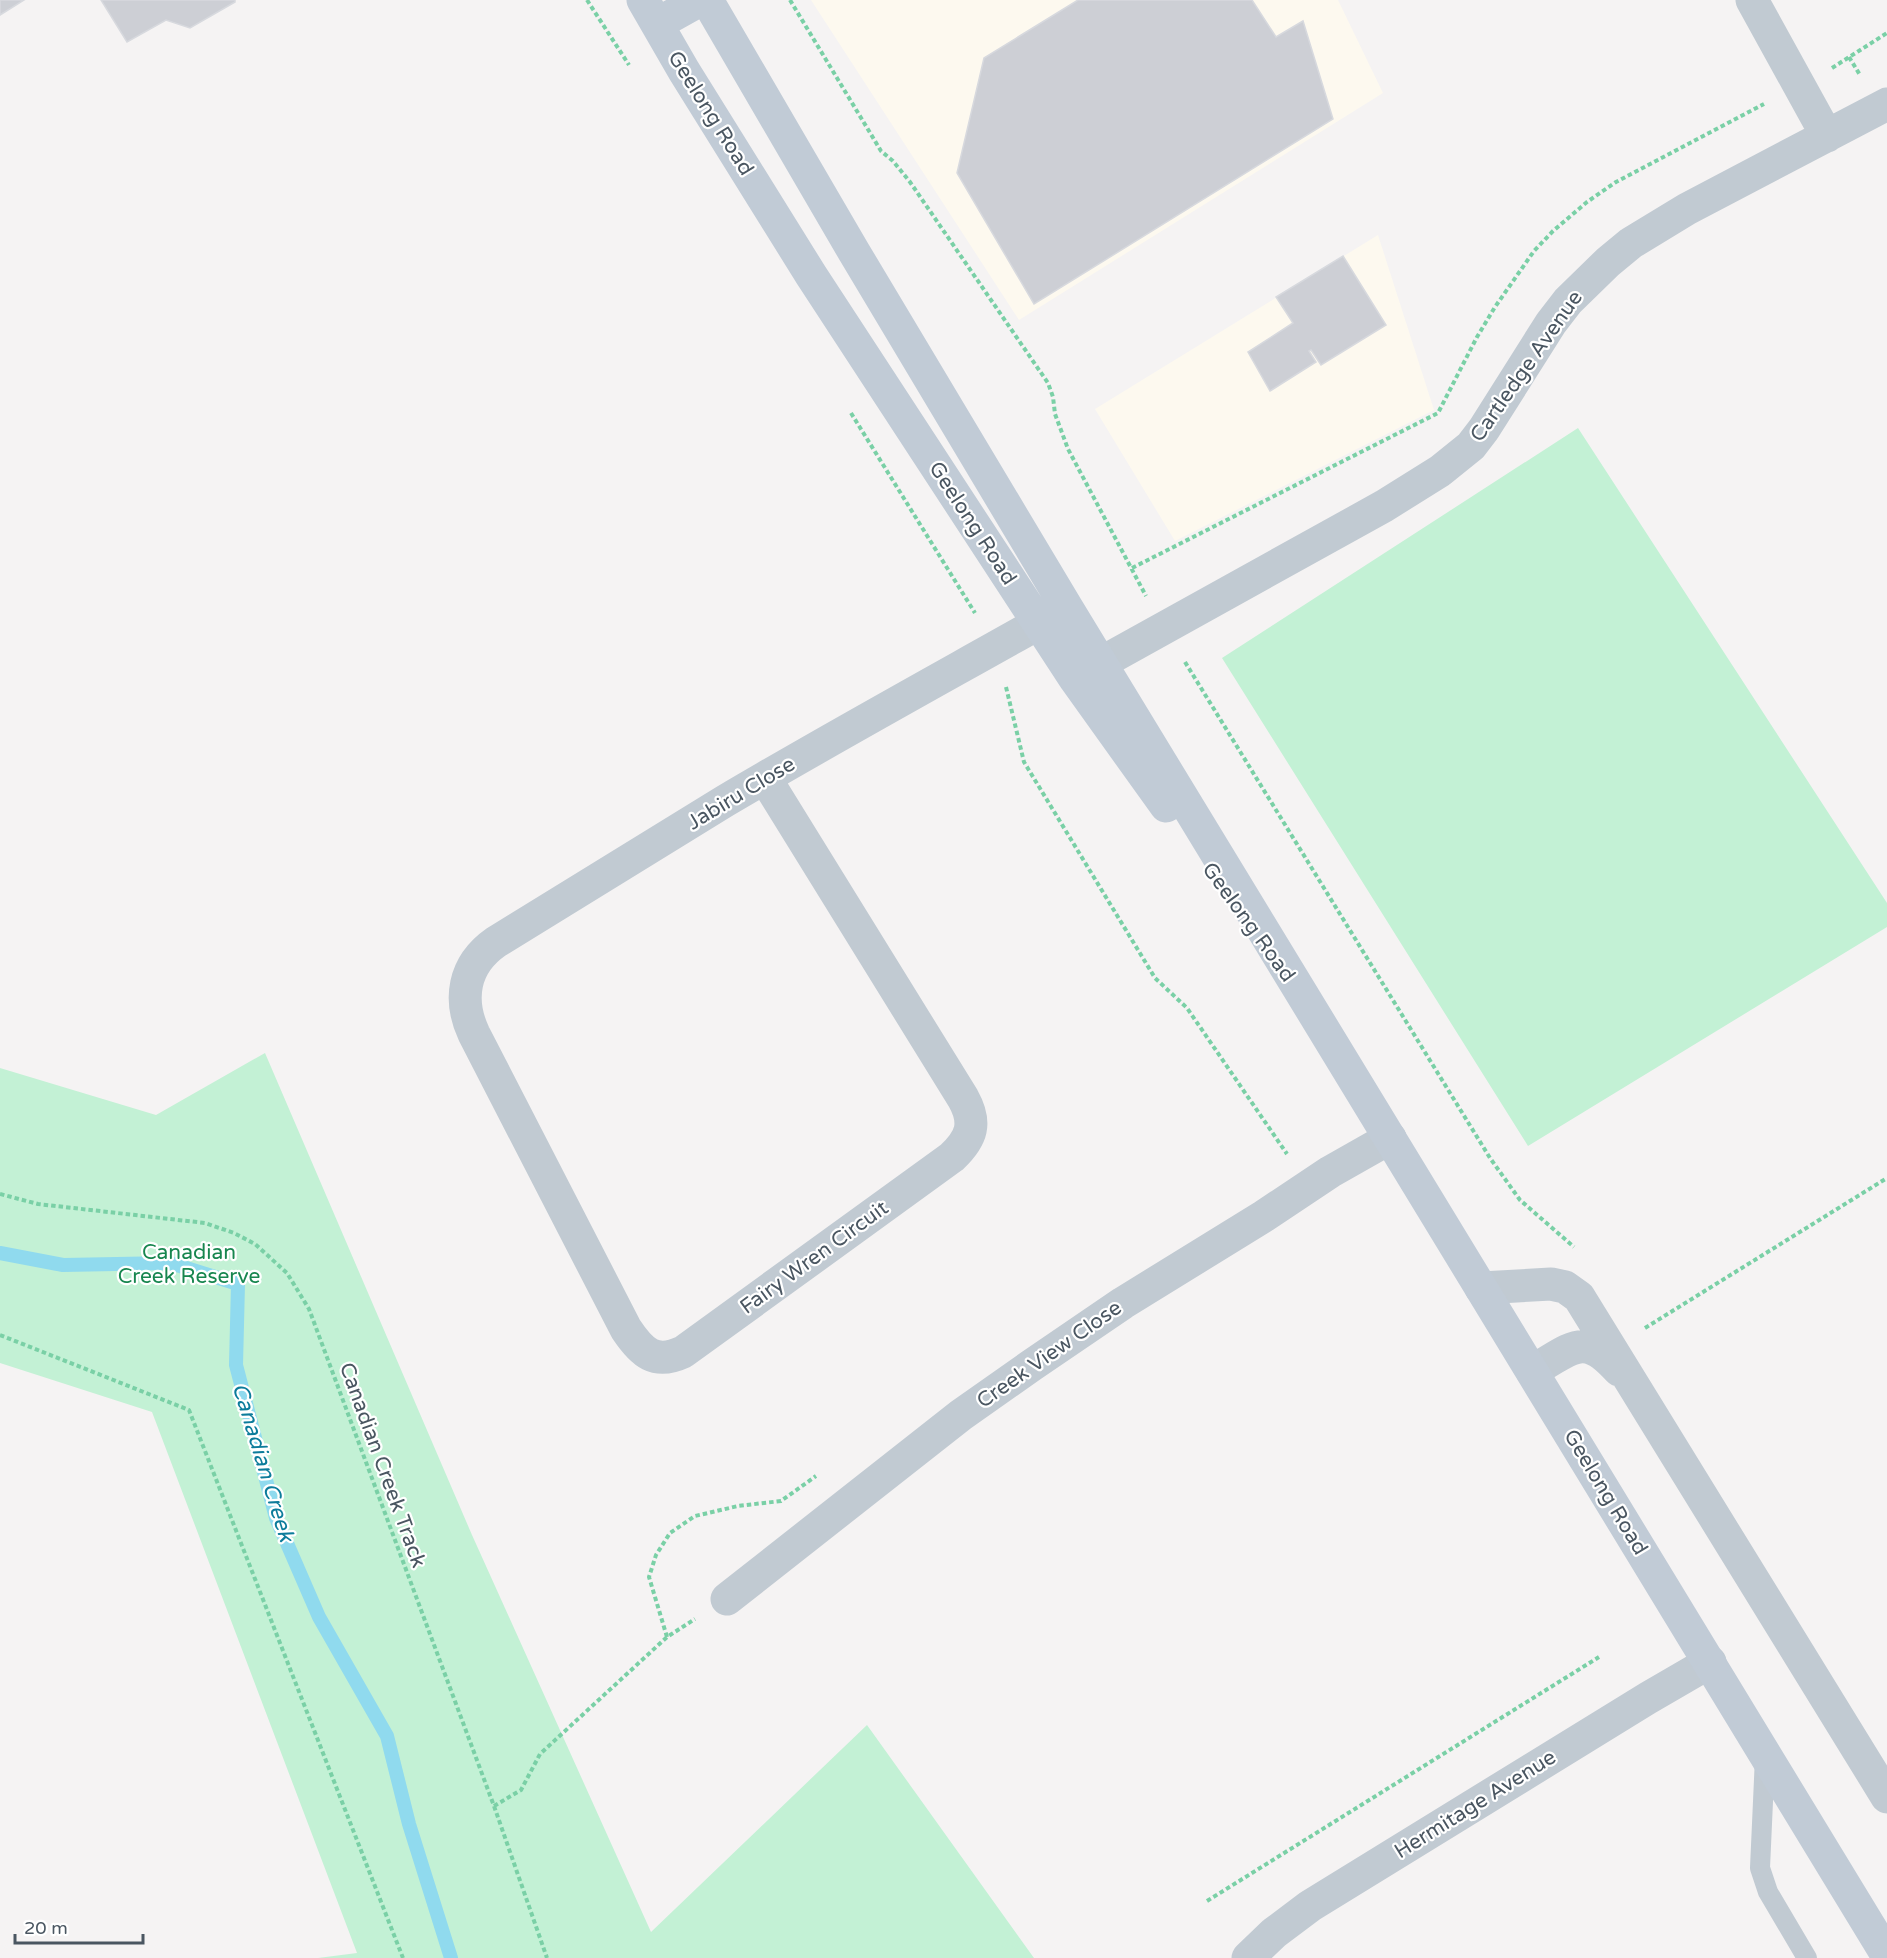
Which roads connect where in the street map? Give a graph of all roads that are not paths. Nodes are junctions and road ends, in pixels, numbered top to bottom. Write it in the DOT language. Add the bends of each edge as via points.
graph roads {
  1 [pos="700,0"];
  2 [pos="707,0"];
  3 [pos="1752,0"];
  4 [pos="650,12"];
  5 [pos="1887,104"];
  6 [pos="1827,136"];
  7 [pos="1067,608"];
  8 [pos="1039,623"];
  9 [pos="1088,671"];
  10 [pos="765,778"];
  11 [pos="465,986"];
  12 [pos="1390,1138"];
  13 [pos="1481,1288"];
  14 [pos="1532,1371"];
  15 [pos="1639,1395"];
  16 [pos="728,1599"];
  17 [pos="1710,1662"];
  18 [pos="1766,1754"];
  19 [pos="1887,1797"];
  20 [pos="1887,1955"];
  21 [pos="1248,1958"];
  22 [pos="1807,1958"];
  1 -- 4 [label="main road"];
  2 -- 7 [label="main road, Geelong Road"];
  3 -- 6 [label="street"];
  4 -- 8 [label="main road, Geelong Road" via="811,275"];
  5 -- 6 [label="street, Cartledge Avenue"];
  6 -- 9 [label="street, Cartledge Avenue" via="1656,227 1608,262 1556,316 1484,429 1457,459 1384,506"];
  7 -- 8 [label="main road"];
  7 -- 9 [label="main road, Geelong Road"];
  8 -- 9 [label="main road, Geelong Road"];
  8 -- 10 [label="street, Jabiru Close"];
  9 -- 12 [label="main road, Geelong Road" via="1326,1030"];
  10 -- 11 [label="street, Jabiru Close" via="496,942 479,956"];
  10 -- 11 [label="street, Fairy Wren Circuit" via="963,1098 971,1126 964,1144 952,1157 683,1352 667,1359 654,1357 626,1329 474,1034 467,1015"];
  12 -- 13 [label="main road, Geelong Road"];
  12 -- 16 [label="street, Creek View Close" via="1330,1172 1032,1365 961,1415"];
  13 -- 14 [label="main road, Geelong Road"];
  13 -- 15 [label="street" via="1551,1284 1579,1297"];
  14 -- 15 [label="street" via="1570,1350 1588,1346 1606,1356"];
  14 -- 17 [label="main road, Geelong Road"];
  15 -- 19 [label="street"];
  17 -- 18 [label="main road, Geelong Road"];
  17 -- 21 [label="street, Hermitage Avenue" via="1310,1906"];
  18 -- 20 [label="main road, Geelong Road"];
  18 -- 22 [label="lane" via="1760,1868 1780,1915"];
}
